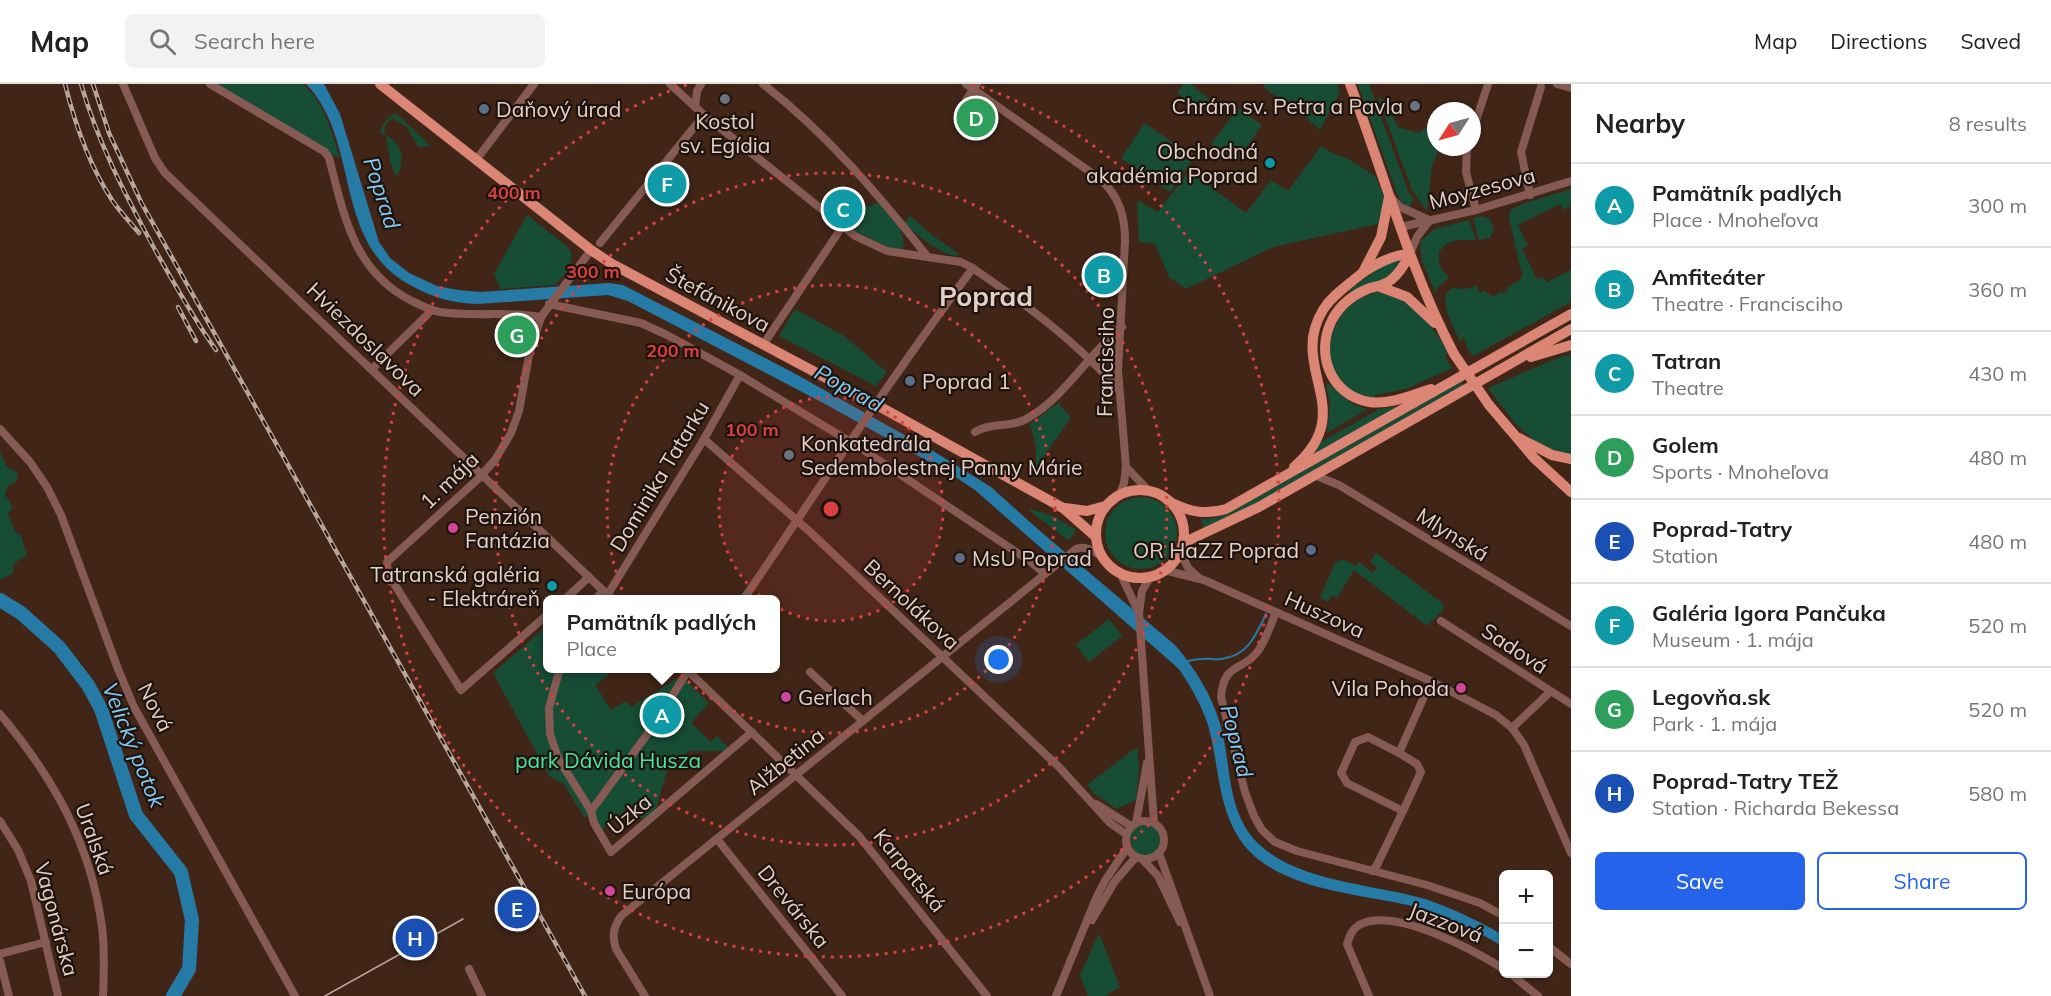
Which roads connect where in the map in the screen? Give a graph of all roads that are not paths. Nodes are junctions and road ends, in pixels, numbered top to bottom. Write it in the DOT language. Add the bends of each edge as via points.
graph roads {
  1 [pos="123,84"];
  2 [pos="210,84"];
  3 [pos="380,84"];
  4 [pos="534,84"];
  5 [pos="670,84"];
  6 [pos="701,84"];
  7 [pos="763,84"];
  8 [pos="1350,84"];
  9 [pos="1488,84"];
  10 [pos="1557,84"];
  11 [pos="972,86"];
  12 [pos="1541,87"];
  13 [pos="1571,88"];
  14 [pos="966,100"];
  15 [pos="1481,105"];
  16 [pos="696,107"];
  17 [pos="704,115"];
  18 [pos="1467,156"];
  19 [pos="476,160"];
  20 [pos="1571,181"];
  21 [pos="1389,195"];
  22 [pos="1530,195"];
  23 [pos="1476,210"];
  24 [pos="1430,220"];
  25 [pos="842,226"];
  26 [pos="1401,227"];
  27 [pos="1381,237"];
  28 [pos="596,247"];
  29 [pos="1410,254"];
  30 [pos="927,256"];
  31 [pos="973,268"];
  32 [pos="1363,273"];
  33 [pos="1378,286"];
  34 [pos="551,302"];
  35 [pos="432,310"];
  36 [pos="1571,314"];
  37 [pos="541,317"];
  38 [pos="1122,327"];
  39 [pos="1571,328"];
  40 [pos="1442,330"];
  41 [pos="763,345"];
  42 [pos="1571,345"];
  43 [pos="1090,358"];
  44 [pos="1506,366"];
  45 [pos="372,369"];
  46 [pos="740,375"];
  47 [pos="1454,381"];
  48 [pos="1118,389"];
  49 [pos="873,408"];
  50 [pos="0,429"];
  51 [pos="975,432"];
  52 [pos="1514,435"];
  53 [pos="704,439"];
  54 [pos="851,442"];
  55 [pos="1571,459"];
  56 [pos="1126,467"];
  57 [pos="1314,475"];
  58 [pos="482,476"];
  59 [pos="1276,482"];
  60 [pos="1148,490"];
  61 [pos="1571,492"];
  62 [pos="1120,494"];
  63 [pos="1172,504"];
  64 [pos="1105,506"];
  65 [pos="1063,508"];
  66 [pos="798,520"];
  67 [pos="1096,537"];
  68 [pos="1181,547"];
  69 [pos="1101,556"];
  70 [pos="1164,570"];
  71 [pos="1120,573"];
  72 [pos="1045,574"];
  73 [pos="589,577"];
  74 [pos="1150,577"];
  75 [pos="1204,580"];
  76 [pos="569,595"];
  77 [pos="602,595"];
  78 [pos="605,595"];
  79 [pos="746,595"];
  80 [pos="1276,612"];
  81 [pos="1139,613"];
  82 [pos="543,618"];
  83 [pos="1441,621"];
  84 [pos="1571,626"];
  85 [pos="943,657"];
  86 [pos="810,672"];
  87 [pos="559,673"];
  88 [pos="684,673"];
  89 [pos="686,673"];
  90 [pos="1431,681"];
  91 [pos="1550,692"];
  92 [pos="1571,704"];
  93 [pos="665,708"];
  94 [pos="0,714"];
  95 [pos="863,721"];
  96 [pos="654,724"];
  97 [pos="1512,728"];
  98 [pos="752,732"];
  99 [pos="1149,751"];
  100 [pos="1399,753"];
  101 [pos="796,776"];
  102 [pos="1091,800"];
  103 [pos="591,811"];
  104 [pos="1403,811"];
  105 [pos="0,821"];
  106 [pos="1154,823"];
  107 [pos="1133,824"];
  108 [pos="1126,834"];
  109 [pos="717,839"];
  110 [pos="1127,848"];
  111 [pos="1159,853"];
  112 [pos="1571,853"];
  113 [pos="1139,858"];
  114 [pos="1372,871"];
  115 [pos="1499,914"];
  116 [pos="1191,941"];
  117 [pos="46,942"];
  118 [pos="1077,946"];
  119 [pos="1553,950"];
  120 [pos="0,954"];
  121 [pos="0,961"];
  122 [pos="1571,964"];
  123 [pos="1499,967"];
  124 [pos="469,969"];
  125 [pos="1516,978"];
  126 [pos="9,996"];
  127 [pos="58,996"];
  128 [pos="103,996"];
  129 [pos="294,996"];
  130 [pos="482,996"];
  131 [pos="645,996"];
  132 [pos="842,996"];
  133 [pos="987,996"];
  134 [pos="1056,996"];
  135 [pos="1210,996"];
  136 [pos="1369,996"];
  137 [pos="1538,996"];
  1 -- 45 [label="street, Hviezdoslavova" via="162,169"];
  2 -- 35 [label="street" via="325,152 349,231 360,253 390,287"];
  3 -- 19 [label="main road, Štefánikova"];
  4 -- 19 [label="street"];
  5 -- 16 [label="street"];
  6 -- 16 [label="street"];
  7 -- 30 [label="street" via="860,174"];
  8 -- 21 [label="main road"];
  9 -- 15 [label="street"];
  10 -- 13 [label="street"];
  11 -- 14 [label="street"];
  11 -- 38 [label="street, Francisciho" via="1100,178 1119,201 1125,227"];
  12 -- 22 [label="street" via="1521,152"];
  16 -- 17 [label="street"];
  17 -- 25 [label="street"];
  17 -- 28 [label="street"];
  18 -- 23 [label="street" via="1466,172"];
  19 -- 28 [label="main road, Štefánikova"];
  20 -- 22 [label="street, Moyzesova"];
  21 -- 24 [label="street" via="1400,207"];
  21 -- 26 [label="main road"];
  21 -- 27 [label="main road"];
  22 -- 23 [label="street, Moyzesova"];
  23 -- 24 [label="street, Moyzesova"];
  24 -- 26 [label="street, Moyzesova"];
  24 -- 29 [label="street"];
  25 -- 30 [label="street" via="887,251"];
  25 -- 41 [label="street"];
  26 -- 27 [label="main road"];
  26 -- 29 [label="main road"];
  27 -- 32 [label="main road"];
  28 -- 34 [label="street, 1. mája"];
  28 -- 41 [label="main road, Štefánikova" via="630,274"];
  29 -- 32 [label="main road"];
  29 -- 33 [label="main road" via="1390,281"];
  29 -- 40 [label="main road"];
  30 -- 31 [label="street"];
  31 -- 43 [label="street"];
  31 -- 49 [label="street"];
  32 -- 59 [label="main road" via="1335,295 1316,325 1312,359 1324,409 1322,427 1312,449"];
  33 -- 40 [label="main road" via="1407,297"];
  33 -- 47 [label="main road" via="1354,295 1332,320 1324,353 1327,369 1336,382 1358,399 1377,402 1396,400"];
  34 -- 37 [label="street, 1. mája"];
  34 -- 46 [label="street" via="641,323"];
  35 -- 37 [label="street"];
  35 -- 45 [label="street"];
  36 -- 47 [label="main road"];
  37 -- 58 [label="street, 1. mája" via="514,424"];
  38 -- 43 [label="street"];
  38 -- 48 [label="street, Francisciho"];
  39 -- 44 [label="main road"];
  40 -- 52 [label="main road, bridge" via="1454,354"];
  41 -- 49 [label="main road, Štefánikova"];
  42 -- 44 [label="main road"];
  43 -- 48 [label="street"];
  43 -- 51 [label="street" via="1027,419"];
  44 -- 57 [label="main road"];
  45 -- 58 [label="street, Hviezdoslavova"];
  46 -- 53 [label="street, Dominika Tatarku"];
  46 -- 54 [label="street"];
  47 -- 59 [label="main road"];
  48 -- 56 [label="street, Francisciho"];
  49 -- 54 [label="street"];
  49 -- 65 [label="main road, Štefánikova"];
  50 -- 129 [label="street, Nová" via="47,487 134,707"];
  52 -- 55 [label="main road" via="1552,455"];
  52 -- 61 [label="main road"];
  53 -- 66 [label="street, Bernolákova"];
  53 -- 78 [label="street, Dominika Tatarku"];
  54 -- 66 [label="street"];
  54 -- 72 [label="street"];
  56 -- 60 [label="street"];
  56 -- 62 [label="street, Francisciho"];
  57 -- 68 [label="main road"];
  57 -- 84 [label="street, Mlynská" via="1339,485"];
  58 -- 73 [label="street, Hviezdoslavova"];
  58 -- 82 [label="street, 1. mája" via="387,562 388,574 460,690"];
  59 -- 63 [label="main road" via="1213,513 1199,513"];
  60 -- 62 [label="main road"];
  60 -- 63 [label="main road"];
  62 -- 64 [label="main road"];
  63 -- 68 [label="main road" via="1182,520"];
  64 -- 65 [label="main road, Štefánikova" via="1087,511"];
  64 -- 67 [label="main road"];
  65 -- 67 [label="main road, Štefánikova"];
  66 -- 79 [label="street"];
  66 -- 85 [label="street, Bernolákova"];
  67 -- 69 [label="main road"];
  68 -- 70 [label="main road"];
  68 -- 75 [label="street, Huszova" via="1188,568"];
  69 -- 71 [label="main road"];
  69 -- 72 [label="street, Alžbetina" via="1080,547"];
  70 -- 74 [label="main road"];
  70 -- 75 [label="street, Huszova"];
  71 -- 74 [label="main road"];
  71 -- 81 [label="street"];
  72 -- 85 [label="street, Alžbetina"];
  73 -- 76 [label="street"];
  73 -- 77 [label="street, Hviezdoslavova"];
  74 -- 81 [label="street" via="1142,591"];
  75 -- 80 [label="street, Huszova"];
  80 -- 90 [label="street, Huszova"];
  80 -- 114 [label="street" via="1258,652 1230,671 1222,682 1221,697 1245,792 1262,830 1275,842 1297,852"];
  81 -- 99 [label="street"];
  83 -- 91 [label="street, Sadová"];
  85 -- 95 [label="street, Alžbetina"];
  85 -- 102 [label="street, Bernolákova"];
  86 -- 95 [label="street"];
  87 -- 103 [label="street" via="549,708 550,734 558,758"];
  88 -- 93 [label="street"];
  89 -- 98 [label="street"];
  90 -- 97 [label="street, Huszova"];
  90 -- 100 [label="street"];
  91 -- 92 [label="street, Sadová"];
  91 -- 97 [label="street"];
  93 -- 96 [label="street" via="652,711"];
  93 -- 96 [label="street" via="670,714 668,722 660,727"];
  94 -- 128 [label="street, Uralská" via="60,797 89,868 105,960"];
  95 -- 101 [label="street, Alžbetina"];
  96 -- 103 [label="street"];
  97 -- 112 [label="street" via="1540,778"];
  98 -- 101 [label="street"];
  98 -- 103 [label="street, Úzka" via="611,852"];
  99 -- 106 [label="street"];
  99 -- 107 [label="street"];
  100 -- 104 [label="street" via="1417,764 1421,772"];
  100 -- 104 [label="street" via="1368,737 1355,742 1341,773 1347,783"];
  101 -- 109 [label="street, Alžbetina"];
  101 -- 133 [label="street, Karpatská" via="859,836"];
  102 -- 107 [label="street, Bernolákova"];
  102 -- 108 [label="street, Bernolákova" via="1110,823"];
  104 -- 114 [label="street"];
  105 -- 117 [label="street, Vagonárska" via="23,859"];
  106 -- 107 [label="street" via="1147,820"];
  106 -- 111 [label="street" via="1164,837"];
  107 -- 108 [label="street"];
  108 -- 110 [label="street"];
  109 -- 131 [label="street, Alžbetina" via="621,916 613,933 616,949"];
  109 -- 132 [label="street, Drevárska"];
  110 -- 113 [label="street"];
  110 -- 118 [label="street" via="1102,887"];
  111 -- 113 [label="street"];
  111 -- 116 [label="street"];
  113 -- 116 [label="street" via="1158,876"];
  113 -- 118 [label="street" via="1115,881"];
  114 -- 115 [label="street" via="1427,885"];
  116 -- 135 [label="street"];
  117 -- 120 [label="street"];
  117 -- 127 [label="street, Vagonárska"];
  118 -- 134 [label="street"];
  119 -- 122 [label="street"];
  121 -- 126 [label="street"];
  123 -- 136 [label="street, Jazzová" via="1454,940 1399,922 1360,924 1351,932 1347,944"];
  124 -- 130 [label="street"];
  125 -- 137 [label="street"];
}
